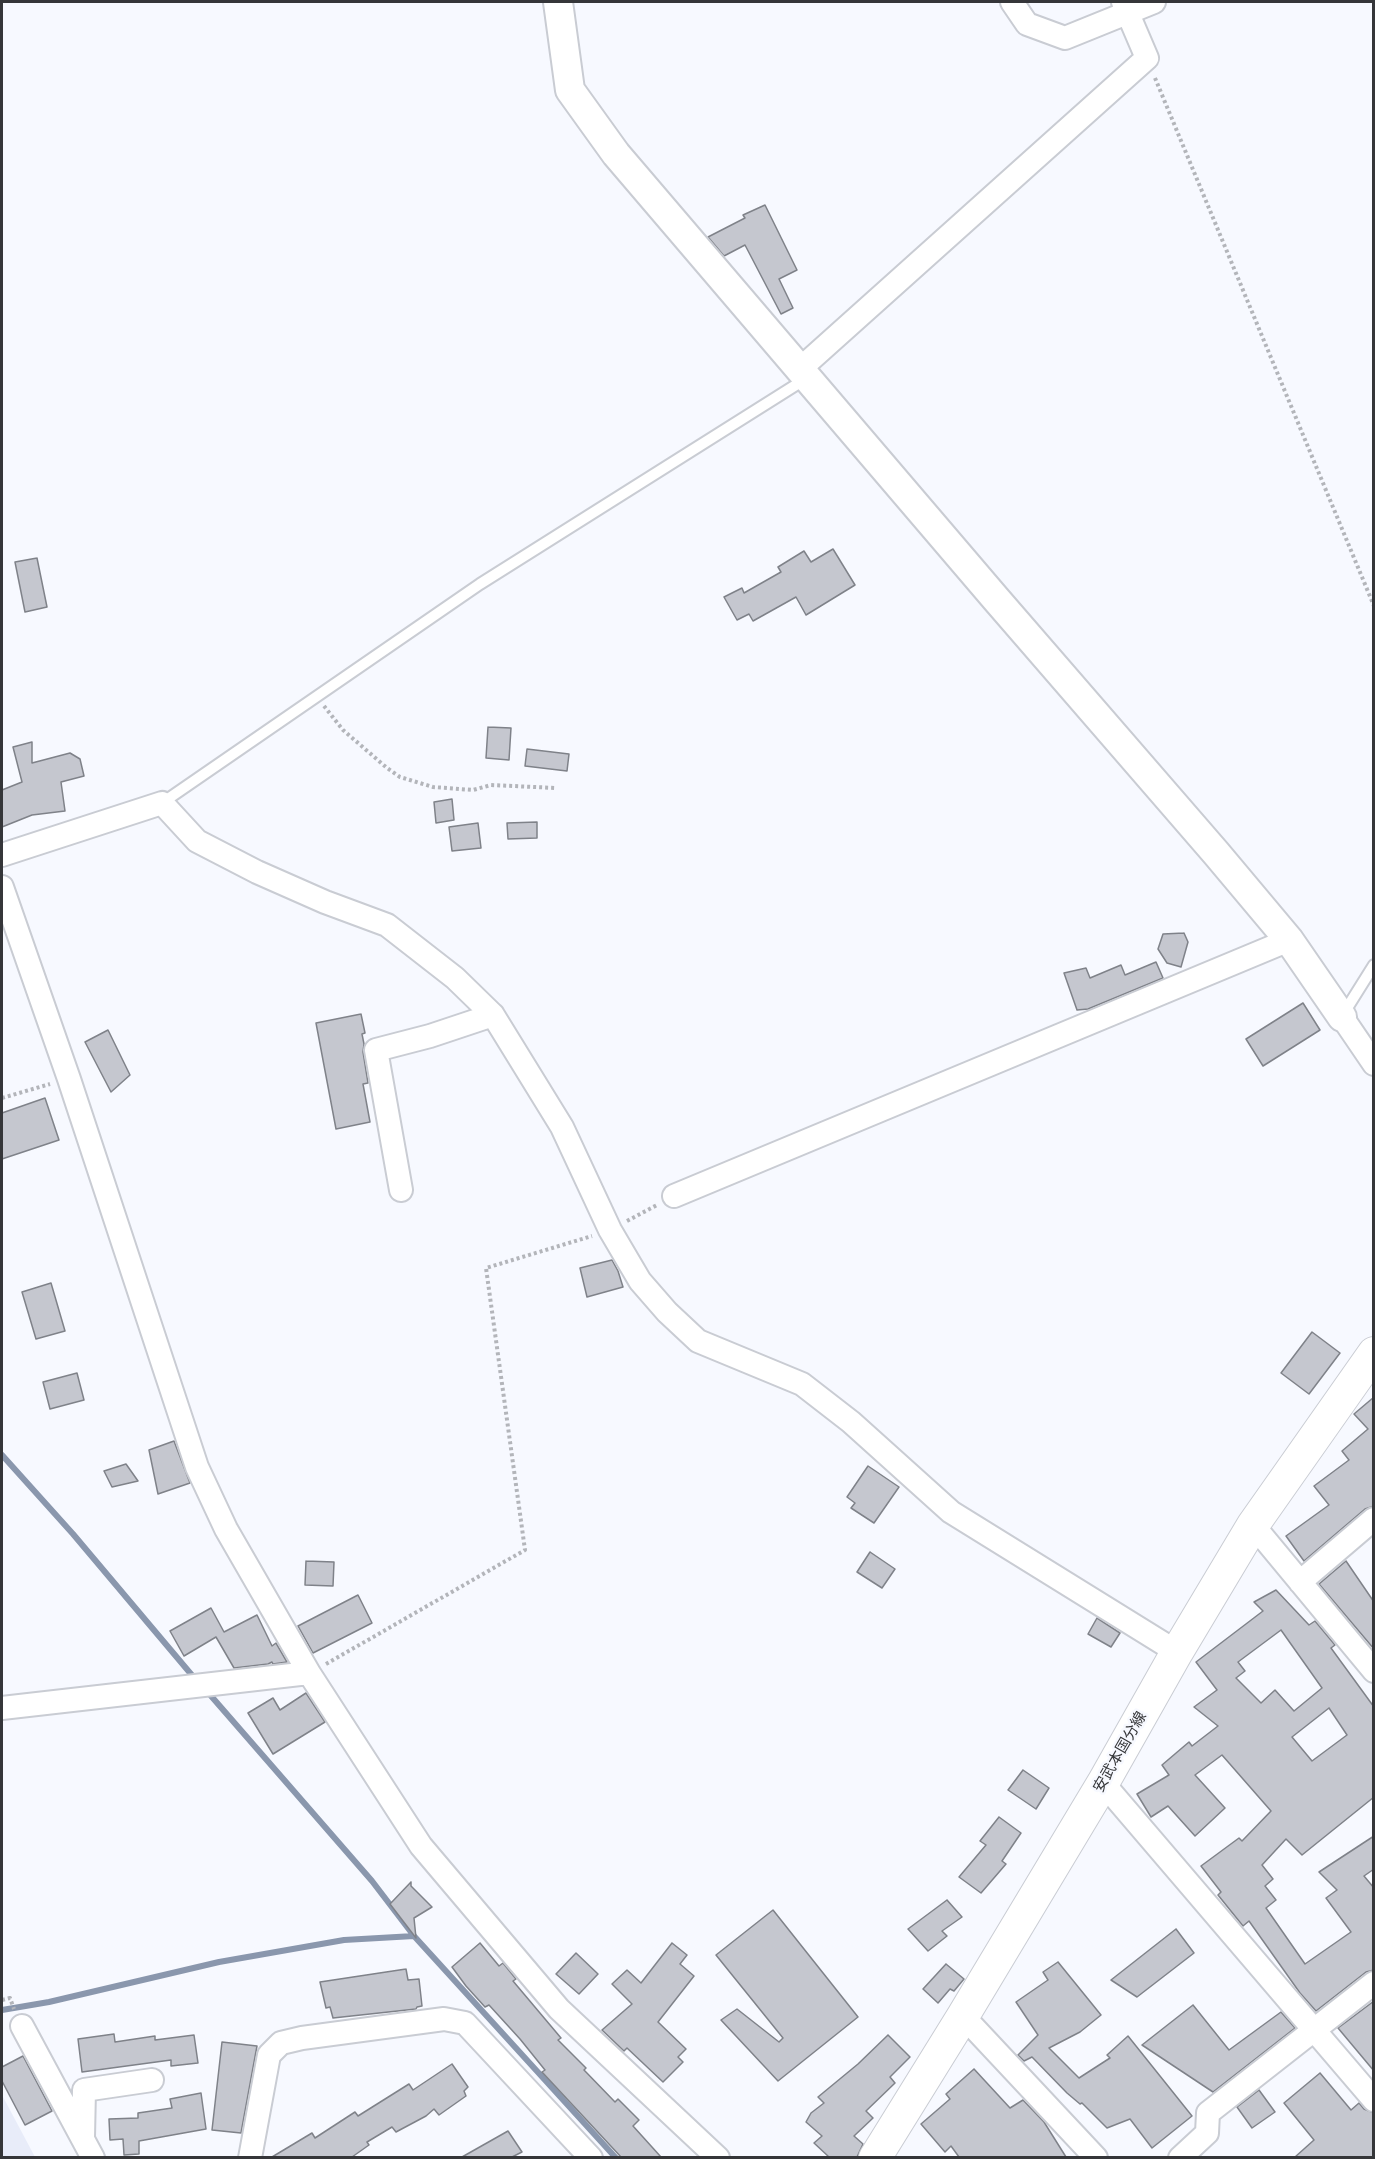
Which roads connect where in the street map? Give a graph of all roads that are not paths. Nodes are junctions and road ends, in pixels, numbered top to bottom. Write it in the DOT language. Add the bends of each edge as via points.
graph roads {
  1 [pos="558,2"];
  2 [pos="1012,2"];
  3 [pos="1154,2"];
  4 [pos="1125,7"];
  5 [pos="804,373"];
  6 [pos="162,803"];
  7 [pos="2,855"];
  8 [pos="2,890"];
  9 [pos="1288,940"];
  10 [pos="1374,965"];
  11 [pos="493,1015"];
  12 [pos="1342,1017"];
  13 [pos="1374,1064"];
  14 [pos="400,1190"];
  15 [pos="674,1196"];
  16 [pos="1373,1356"];
  17 [pos="1374,1519"];
  18 [pos="1253,1525"];
  19 [pos="1300,1582"];
  20 [pos="1177,1652"];
  21 [pos="1371,1662"];
  22 [pos="309,1673"];
  23 [pos="2,1708"];
  24 [pos="1103,1783"];
  25 [pos="1374,1983"];
  26 [pos="963,2016"];
  27 [pos="22,2026"];
  28 [pos="1313,2030"];
  29 [pos="153,2080"];
  30 [pos="1374,2100"];
  31 [pos="88,2148"];
  32 [pos="886,2152"];
  33 [pos="250,2157"];
  34 [pos="588,2157"];
  35 [pos="718,2157"];
  36 [pos="1096,2157"];
  37 [pos="1180,2157"];
  1 -- 5 [label="street" via="570,90 616,154"];
  2 -- 4 [label="street" via="1027,24 1065,38"];
  3 -- 4 [label="street"];
  4 -- 5 [label="street" via="1147,58"];
  5 -- 6 [label="lane" via="480,584"];
  5 -- 9 [label="street"];
  6 -- 7 [label="street"];
  6 -- 11 [label="street" via="197,841 257,873 387,925 455,978"];
  8 -- 22 [label="street" via="197,1467 226,1529"];
  9 -- 12 [label="street"];
  9 -- 15 [label="street"];
  10 -- 12 [label="lane"];
  11 -- 14 [label="street" via="376,1050"];
  11 -- 20 [label="street" via="562,1127 610,1230 640,1281 698,1341 802,1384 851,1422 951,1512"];
  12 -- 13 [label="street"];
  16 -- 18 [label="main road, 安武本国分線"];
  17 -- 19 [label="street"];
  18 -- 19 [label="street"];
  18 -- 20 [label="main road, 安武本国分線"];
  19 -- 21 [label="street"];
  20 -- 24 [label="main road, 安武本国分線"];
  22 -- 23 [label="street"];
  22 -- 35 [label="street" via="421,1846 559,2009"];
  24 -- 26 [label="main road, 安武本国分線"];
  24 -- 28 [label="street"];
  25 -- 28 [label="street"];
  26 -- 32 [label="main road, 安武本国分線"];
  26 -- 36 [label="street"];
  27 -- 31 [label="street"];
  28 -- 30 [label="street"];
  28 -- 37 [label="street" via="1208,2113 1207,2133"];
  29 -- 31 [label="street" via="84,2090"];
  33 -- 34 [label="street" via="269,2055 280,2043 444,2019 465,2023"];
}
